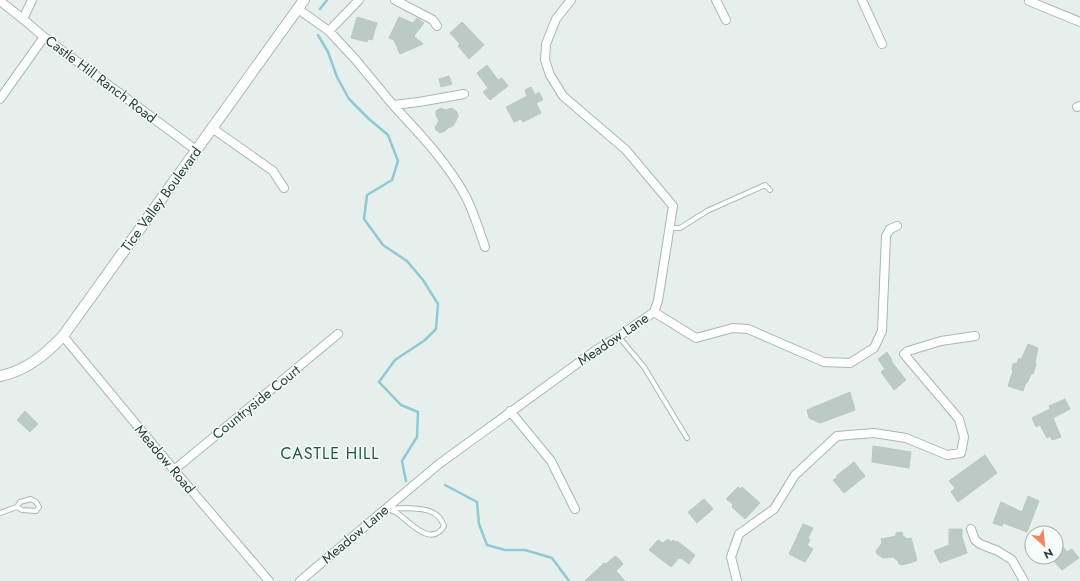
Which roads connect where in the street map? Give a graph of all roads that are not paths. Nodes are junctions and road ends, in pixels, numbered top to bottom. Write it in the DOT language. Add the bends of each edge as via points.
graph roads {
  1 [pos="32,0"];
  2 [pos="304,0"];
  3 [pos="359,0"];
  4 [pos="394,0"];
  5 [pos="571,0"];
  6 [pos="716,0"];
  7 [pos="862,0"];
  8 [pos="0,1"];
  9 [pos="1028,1"];
  10 [pos="298,9"];
  11 [pos="23,18"];
  12 [pos="726,20"];
  13 [pos="1080,22"];
  14 [pos="437,26"];
  15 [pos="329,31"];
  16 [pos="44,37"];
  17 [pos="882,44"];
  18 [pos="464,94"];
  19 [pos="0,99"];
  20 [pos="393,105"];
  21 [pos="212,128"];
  22 [pos="196,150"];
  23 [pos="284,188"];
  24 [pos="770,190"];
  25 [pos="896,226"];
  26 [pos="670,228"];
  27 [pos="485,246"];
  28 [pos="654,312"];
  29 [pos="338,334"];
  30 [pos="63,336"];
  31 [pos="975,336"];
  32 [pos="618,337"];
  33 [pos="0,376"];
  34 [pos="510,411"];
  35 [pos="687,438"];
  36 [pos="174,470"];
  37 [pos="17,507"];
  38 [pos="385,509"];
  39 [pos="575,509"];
  40 [pos="0,513"];
  41 [pos="971,529"];
  42 [pos="269,581"];
  43 [pos="300,581"];
  44 [pos="737,581"];
  45 [pos="1024,581"];
  1 -- 11 [label="street"];
  2 -- 10 [label="street, Tice Valley Boulevard"];
  3 -- 15 [label="street"];
  4 -- 14 [label="street" via="434,20"];
  5 -- 26 [label="street, Meadow Lane" via="556,19 546,44 545,60 550,75 563,96 626,150 673,206"];
  6 -- 12 [label="street"];
  7 -- 17 [label="street"];
  8 -- 11 [label="street, Castle Hill Ranch Road"];
  9 -- 13 [label="street"];
  10 -- 15 [label="street"];
  10 -- 21 [label="street, Tice Valley Boulevard"];
  11 -- 16 [label="street, Castle Hill Ranch Road"];
  15 -- 20 [label="street"];
  16 -- 19 [label="street"];
  16 -- 22 [label="street, Castle Hill Ranch Road"];
  18 -- 20 [label="street"];
  20 -- 27 [label="street" via="449,169 467,199"];
  21 -- 22 [label="street, Tice Valley Boulevard"];
  21 -- 23 [label="street" via="274,171"];
  22 -- 30 [label="street, Tice Valley Boulevard"];
  24 -- 26 [label="lane" via="765,185 707,211 680,228"];
  25 -- 28 [label="street" via="890,229 886,236 882,331 874,348 850,363 824,362 748,329 733,328 696,338"];
  26 -- 28 [label="street, Meadow Lane"];
  28 -- 32 [label="street, Meadow Lane"];
  29 -- 36 [label="street, Countryside Court"];
  30 -- 33 [label="street, Tice Valley Boulevard" via="32,363"];
  30 -- 36 [label="street, Meadow Road"];
  31 -- 44 [label="street" via="941,341 904,354 959,419 964,436 960,453 947,455 906,438 874,433 837,436 796,475 774,509 739,534 731,557"];
  32 -- 34 [label="street, Meadow Lane"];
  32 -- 35 [label="lane" via="644,367"];
  34 -- 38 [label="street, Meadow Lane" via="439,464"];
  34 -- 39 [label="street" via="551,461"];
  36 -- 42 [label="street, Meadow Road"];
  37 -- 37 [label="lane" via="22,510 36,510 38,507 31,499 20,502"];
  37 -- 40 [label="lane"];
  38 -- 38 [label="lane" via="428,510 436,514 444,526 432,535 425,534 396,512"];
  38 -- 43 [label="street, Meadow Lane"];
  41 -- 45 [label="street" via="980,544 1012,560"];
}
